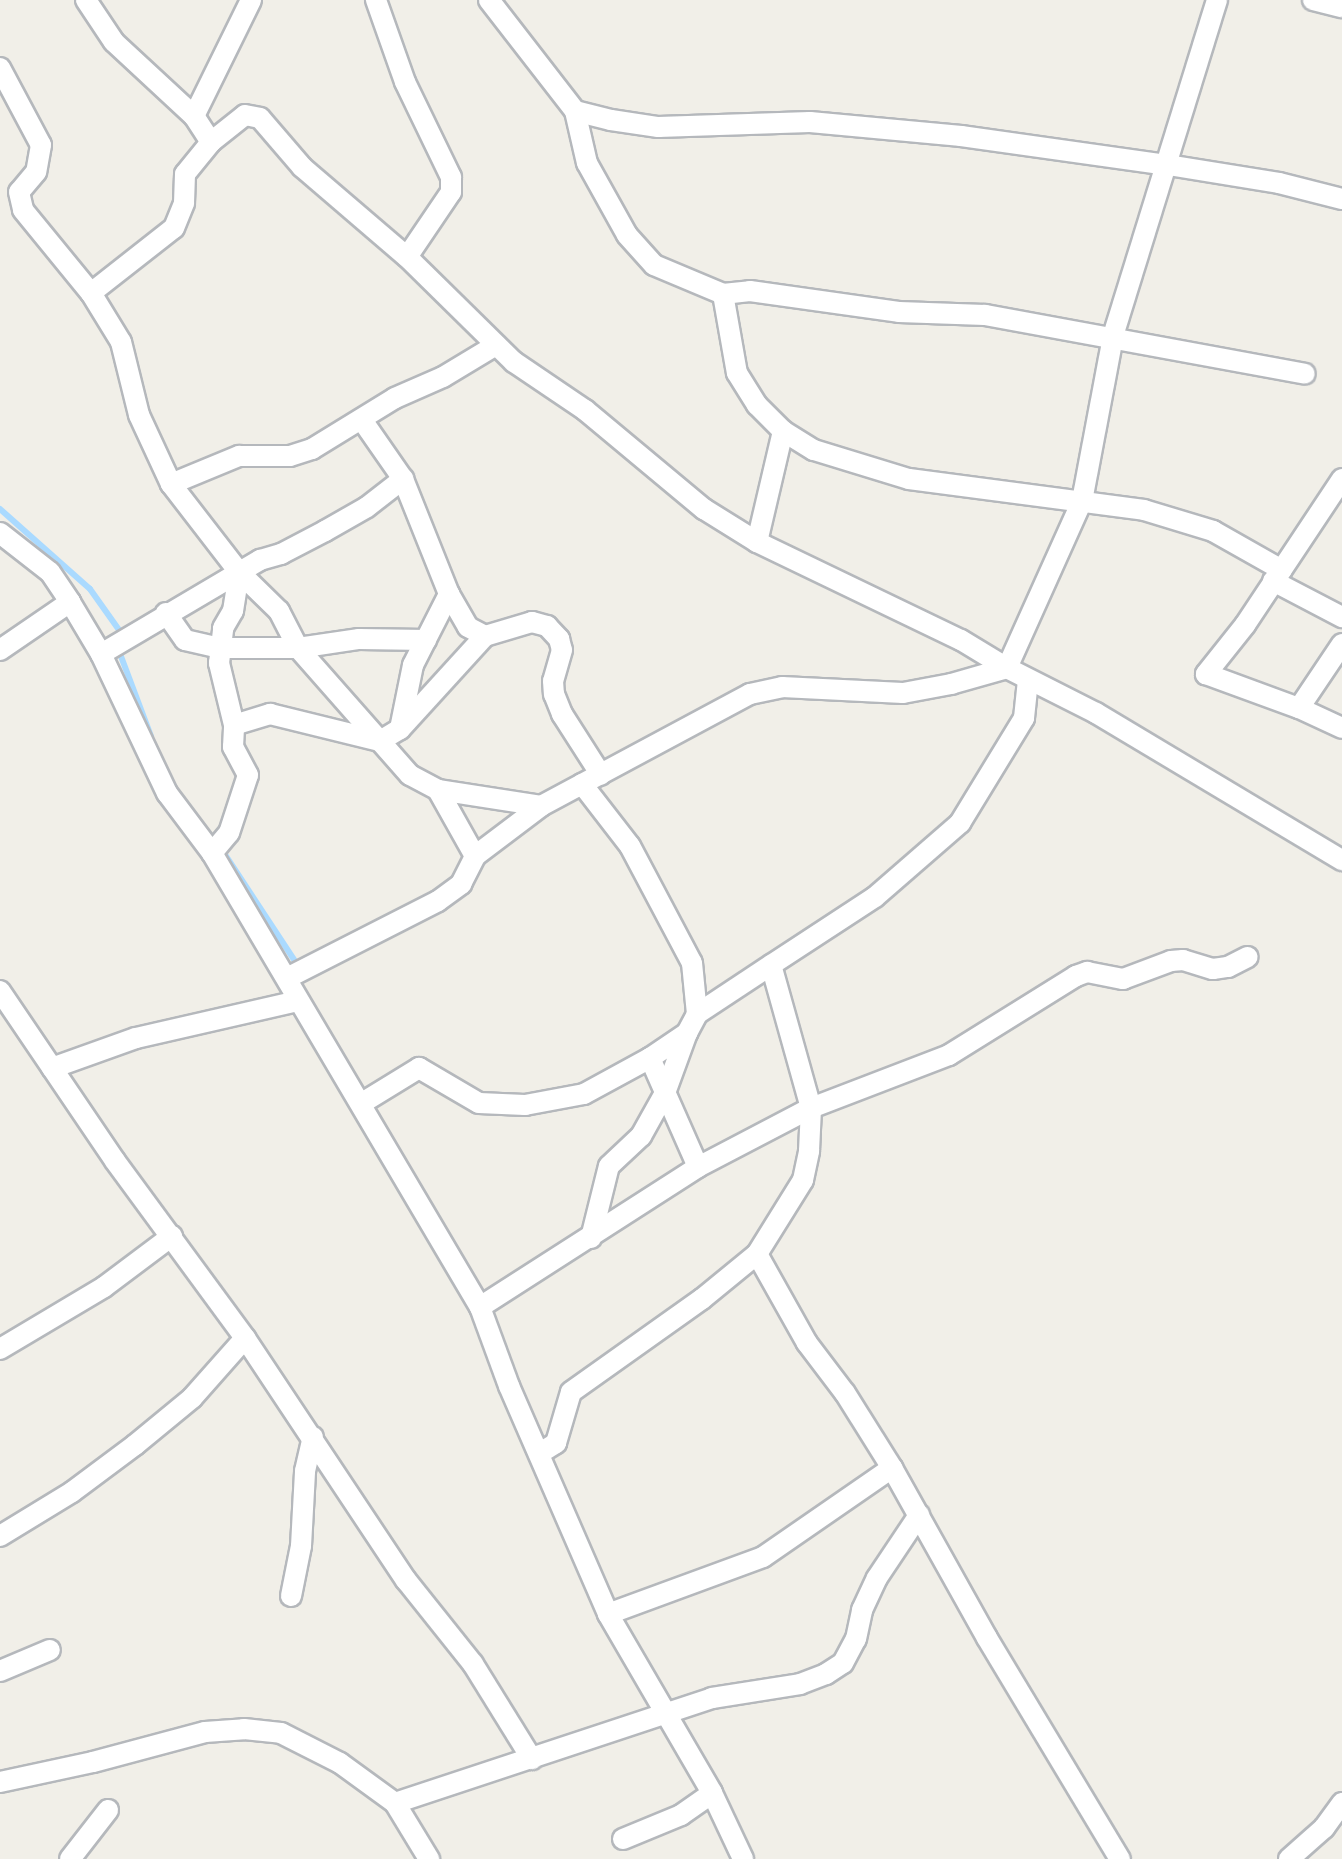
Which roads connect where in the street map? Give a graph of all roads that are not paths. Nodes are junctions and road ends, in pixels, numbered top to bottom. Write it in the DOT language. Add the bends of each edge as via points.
graph roads {
  1 [pos="86,0"];
  2 [pos="251,0"];
  3 [pos="376,0"];
  4 [pos="489,0"];
  5 [pos="1217,0"];
  6 [pos="1313,0"];
  7 [pos="1342,7"];
  8 [pos="0,68"];
  9 [pos="575,111"];
  10 [pos="194,116"];
  11 [pos="211,142"];
  12 [pos="1168,165"];
  13 [pos="1342,199"];
  14 [pos="407,257"];
  15 [pos="91,293"];
  16 [pos="723,294"];
  17 [pos="1113,337"];
  18 [pos="496,345"];
  19 [pos="1305,374"];
  20 [pos="362,420"];
  21 [pos="783,431"];
  22 [pos="403,479"];
  23 [pos="1342,479"];
  24 [pos="171,484"];
  25 [pos="1082,501"];
  26 [pos="0,533"];
  27 [pos="757,542"];
  28 [pos="239,572"];
  29 [pos="1278,575"];
  30 [pos="449,594"];
  31 [pos="70,602"];
  32 [pos="166,613"];
  33 [pos="1342,617"];
  34 [pos="485,636"];
  35 [pos="426,640"];
  36 [pos="1342,644"];
  37 [pos="221,648"];
  38 [pos="298,648"];
  39 [pos="0,650"];
  40 [pos="101,654"];
  41 [pos="1007,668"];
  42 [pos="1028,681"];
  43 [pos="1299,708"];
  44 [pos="234,725"];
  45 [pos="1342,728"];
  46 [pos="400,729"];
  47 [pos="380,741"];
  48 [pos="601,775"];
  49 [pos="582,784"];
  50 [pos="438,790"];
  51 [pos="541,806"];
  52 [pos="212,853"];
  53 [pos="475,856"];
  54 [pos="1342,860"];
  55 [pos="1248,957"];
  56 [pos="771,965"];
  57 [pos="287,978"];
  58 [pos="0,991"];
  59 [pos="298,1001"];
  60 [pos="692,1024"];
  61 [pos="650,1058"];
  62 [pos="52,1068"];
  63 [pos="665,1093"];
  64 [pos="362,1103"];
  65 [pos="811,1108"];
  66 [pos="698,1167"];
  67 [pos="172,1236"];
  68 [pos="591,1238"];
  69 [pos="757,1254"];
  70 [pos="480,1307"];
  71 [pos="245,1338"];
  72 [pos="0,1349"];
  73 [pos="313,1437"];
  74 [pos="540,1453"];
  75 [pos="892,1468"];
  76 [pos="919,1515"];
  77 [pos="0,1536"];
  78 [pos="291,1596"];
  79 [pos="608,1614"];
  80 [pos="50,1650"];
  81 [pos="0,1671"];
  82 [pos="667,1713"];
  83 [pos="532,1759"];
  84 [pos="0,1782"];
  85 [pos="712,1793"];
  86 [pos="395,1803"];
  87 [pos="1342,1803"];
  88 [pos="108,1810"];
  89 [pos="623,1839"];
  90 [pos="70,1859"];
  91 [pos="429,1859"];
  92 [pos="743,1859"];
  93 [pos="1120,1859"];
  94 [pos="1289,1859"];
  1 -- 10 [label="street" via="114,42"];
  2 -- 10 [label="street"];
  3 -- 14 [label="street" via="405,82 451,177 451,192"];
  4 -- 9 [label="street"];
  5 -- 12 [label="street"];
  6 -- 7 [label="street"];
  8 -- 15 [label="street" via="41,145 36,172 19,192 23,210"];
  9 -- 12 [label="street" via="658,127 810,122 961,136"];
  9 -- 16 [label="street" via="587,163 627,235 654,265"];
  10 -- 11 [label="street"];
  11 -- 14 [label="street" via="245,115 260,118 302,167"];
  11 -- 15 [label="street" via="185,174 184,203 174,228"];
  12 -- 13 [label="street"];
  12 -- 17 [label="street"];
  14 -- 18 [label="street"];
  15 -- 24 [label="street" via="121,342 139,415"];
  16 -- 17 [label="street" via="750,291 899,312 985,315"];
  16 -- 21 [label="street" via="737,373 757,405"];
  17 -- 19 [label="street"];
  17 -- 25 [label="street"];
  18 -- 20 [label="street"];
  18 -- 27 [label="street" via="585,410 704,509"];
  20 -- 22 [label="street"];
  20 -- 24 [label="street" via="312,449 290,456 239,456"];
  21 -- 25 [label="street" via="814,450 909,479"];
  21 -- 27 [label="street"];
  22 -- 28 [label="street" via="325,531"];
  22 -- 30 [label="street"];
  23 -- 29 [label="street"];
  24 -- 28 [label="street"];
  25 -- 29 [label="street" via="1144,510 1213,531"];
  25 -- 41 [label="street"];
  26 -- 31 [label="street" via="50,572"];
  27 -- 41 [label="street" via="961,640"];
  28 -- 32 [label="street"];
  28 -- 37 [label="street"];
  28 -- 38 [label="street" via="279,611"];
  29 -- 33 [label="street"];
  29 -- 43 [label="street" via="1206,674"];
  30 -- 34 [label="street" via="468,627"];
  30 -- 35 [label="street"];
  31 -- 39 [label="street"];
  31 -- 40 [label="street"];
  32 -- 37 [label="street" via="185,640"];
  32 -- 40 [label="street"];
  34 -- 46 [label="street"];
  34 -- 48 [label="street" via="532,622 547,626 559,639 554,694"];
  35 -- 38 [label="street" via="359,639"];
  35 -- 46 [label="street" via="413,665"];
  36 -- 43 [label="street"];
  37 -- 38 [label="street"];
  37 -- 44 [label="street" via="219,663"];
  38 -- 47 [label="street"];
  40 -- 52 [label="street" via="167,793"];
  41 -- 42 [label="street"];
  41 -- 48 [label="street" via="903,693 782,687 750,694"];
  42 -- 54 [label="street" via="1096,713"];
  42 -- 56 [label="street" via="1024,718 960,823 875,897"];
  43 -- 45 [label="street"];
  44 -- 47 [label="street" via="270,714"];
  44 -- 52 [label="street" via="233,747 248,775 229,833"];
  46 -- 47 [label="street"];
  47 -- 50 [label="street" via="410,775"];
  48 -- 49 [label="street"];
  49 -- 51 [label="street"];
  49 -- 60 [label="street" via="630,846 692,963"];
  50 -- 51 [label="street"];
  50 -- 53 [label="street"];
  51 -- 53 [label="street"];
  52 -- 57 [label="street"];
  53 -- 57 [label="street" via="461,884 438,901"];
  55 -- 65 [label="street" via="1213,969 1171,961 1123,979 1087,972 949,1055"];
  56 -- 60 [label="street"];
  56 -- 65 [label="street"];
  57 -- 59 [label="street"];
  58 -- 62 [label="street"];
  59 -- 62 [label="street" via="136,1038"];
  59 -- 64 [label="street"];
  60 -- 61 [label="street"];
  60 -- 63 [label="street"];
  61 -- 63 [label="street"];
  61 -- 64 [label="street" via="584,1094 525,1105 479,1103 419,1068"];
  62 -- 67 [label="street"];
  63 -- 66 [label="street"];
  63 -- 68 [label="street" via="641,1136 609,1166"];
  64 -- 70 [label="street"];
  65 -- 66 [label="street"];
  65 -- 69 [label="street" via="803,1180"];
  66 -- 68 [label="street"];
  67 -- 71 [label="street"];
  67 -- 72 [label="street" via="104,1287"];
  68 -- 70 [label="street"];
  69 -- 74 [label="street" via="571,1392 556,1443"];
  69 -- 75 [label="street" via="807,1343"];
  70 -- 74 [label="street"];
  71 -- 73 [label="street"];
  71 -- 77 [label="street" via="192,1398 135,1445"];
  73 -- 78 [label="street"];
  73 -- 83 [label="street" via="406,1580 473,1664"];
  74 -- 79 [label="street"];
  75 -- 76 [label="street"];
  75 -- 79 [label="street" via="763,1557"];
  76 -- 82 [label="street" via="877,1578 843,1663 800,1684 712,1698"];
  76 -- 93 [label="street"];
  79 -- 82 [label="street"];
  80 -- 81 [label="street"];
  82 -- 83 [label="street"];
  82 -- 85 [label="street"];
  83 -- 86 [label="street"];
  84 -- 86 [label="street" via="205,1732 244,1729 281,1733 340,1763"];
  85 -- 89 [label="street" via="681,1815"];
  85 -- 92 [label="street"];
  86 -- 91 [label="street"];
  87 -- 94 [label="street" via="1324,1828"];
  88 -- 90 [label="street"];
}
